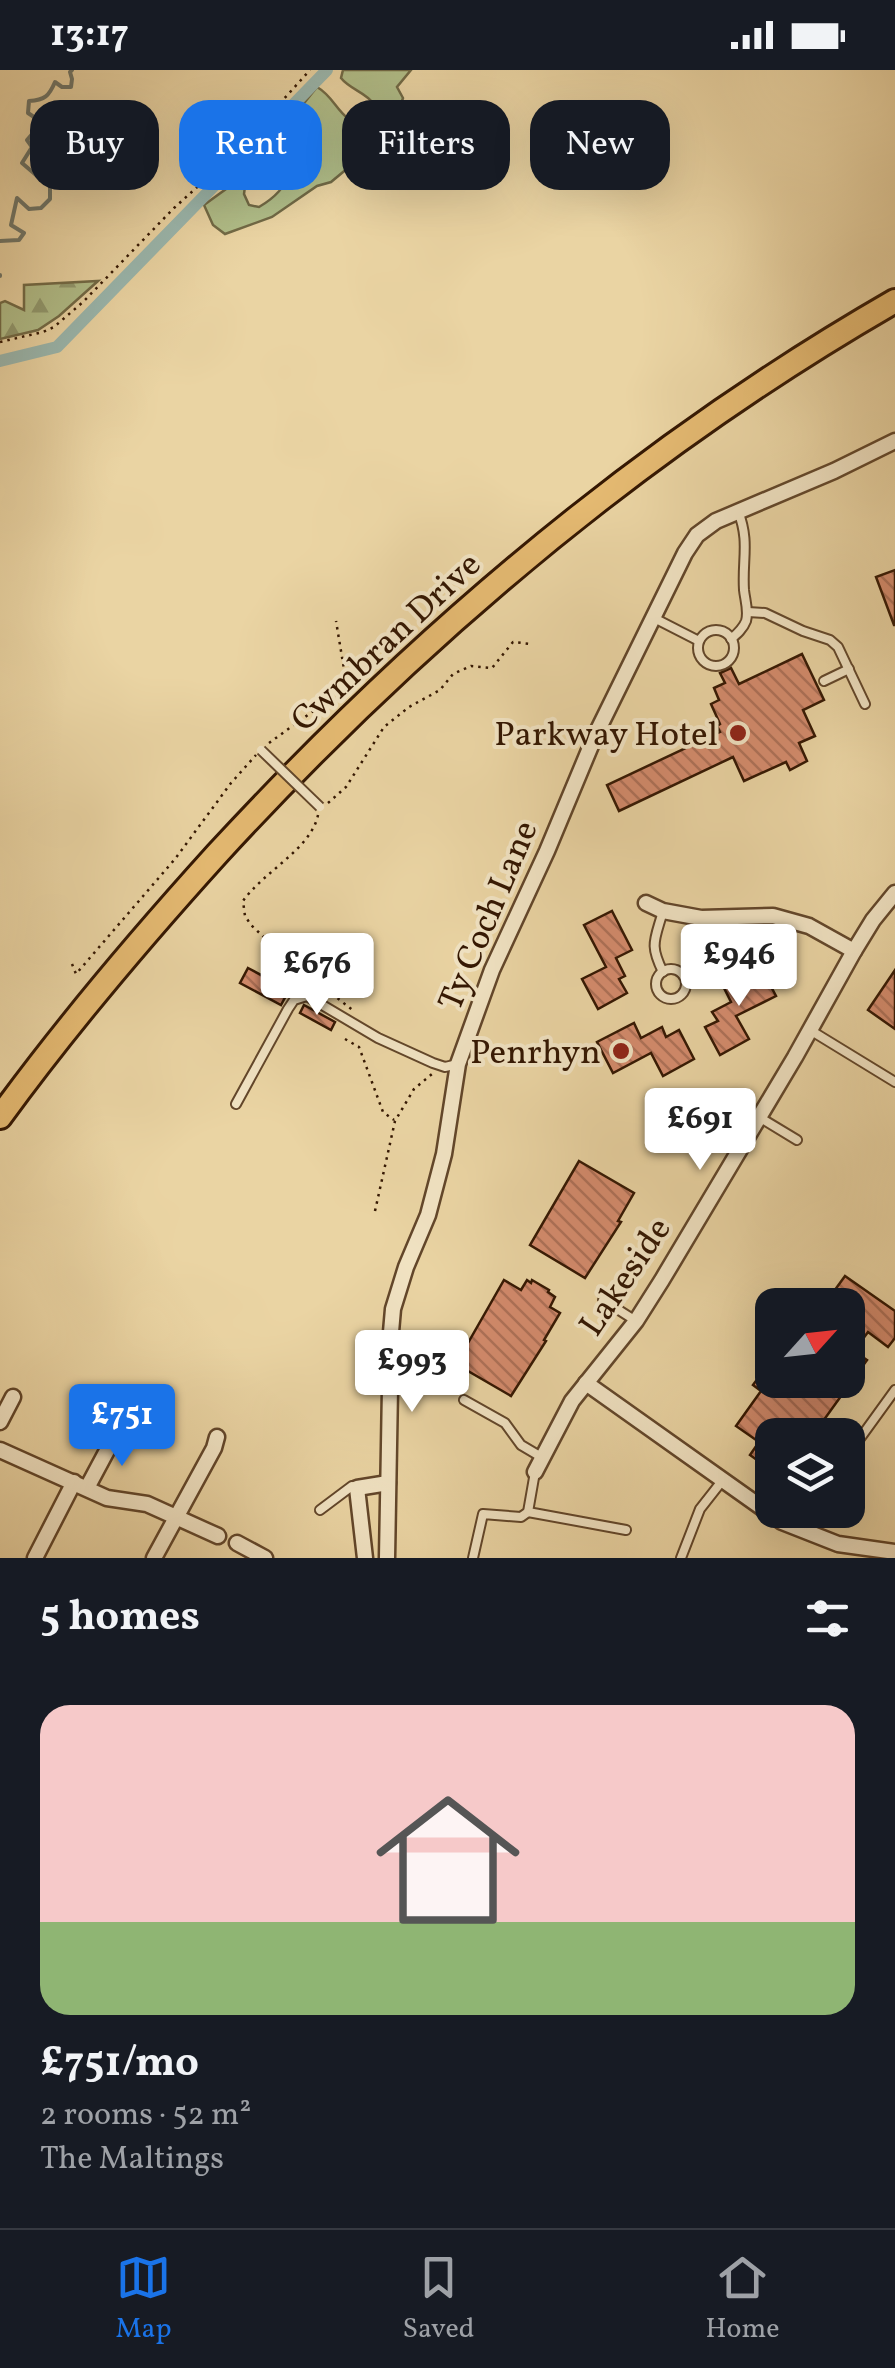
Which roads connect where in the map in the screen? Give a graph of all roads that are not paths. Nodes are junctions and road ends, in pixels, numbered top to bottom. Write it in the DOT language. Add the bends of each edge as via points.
graph roads {
  1 [pos="895,301"];
  2 [pos="895,442"];
  3 [pos="738,511"];
  4 [pos="748,612"];
  5 [pos="652,617"];
  6 [pos="731,640"];
  7 [pos="699,641"];
  8 [pos="849,669"];
  9 [pos="824,682"];
  10 [pos="865,704"];
  11 [pos="261,750"];
  12 [pos="320,806"];
  13 [pos="895,893"];
  14 [pos="646,903"];
  15 [pos="663,911"];
  16 [pos="854,952"];
  17 [pos="663,972"];
  18 [pos="810,1030"];
  19 [pos="452,1065"];
  20 [pos="895,1082"];
  21 [pos="236,1104"];
  22 [pos="0,1116"];
  23 [pos="759,1117"];
  24 [pos="796,1140"];
  25 [pos="603,1300"];
  26 [pos="636,1320"];
  27 [pos="586,1383"];
  28 [pos="895,1390"];
  29 [pos="12,1397"];
  30 [pos="464,1400"];
  31 [pos="0,1422"];
  32 [pos="118,1430"];
  33 [pos="865,1431"];
  34 [pos="217,1437"];
  35 [pos="0,1450"];
  36 [pos="543,1458"];
  37 [pos="535,1472"];
  38 [pos="722,1481"];
  39 [pos="388,1483"];
  40 [pos="80,1485"];
  41 [pos="357,1488"];
  42 [pos="320,1510"];
  43 [pos="528,1512"];
  44 [pos="175,1516"];
  45 [pos="626,1530"];
  46 [pos="800,1530"];
  47 [pos="218,1536"];
  48 [pos="238,1543"];
  49 [pos="895,1552"];
  50 [pos="875,1554"];
  51 [pos="34,1558"];
  52 [pos="154,1558"];
  53 [pos="265,1558"];
  54 [pos="365,1558"];
  55 [pos="387,1558"];
  56 [pos="474,1558"];
  57 [pos="682,1558"];
  1 -- 22 [label="main road, Cwmbran Drive" via="676,443 424,649 280,786 177,899"];
  2 -- 3 [label="street, Ty Coch Lane"];
  3 -- 4 [label="lane" via="747,543"];
  3 -- 5 [label="street, Ty Coch Lane" via="697,535"];
  4 -- 6 [label="lane"];
  4 -- 8 [label="lane" via="765,612 830,640"];
  5 -- 7 [label="lane"];
  5 -- 19 [label="street, Ty Coch Lane"];
  6 -- 7 [label="lane" via="717,630"];
  6 -- 7 [label="lane" via="732,656 720,666 704,662"];
  8 -- 9 [label="lane"];
  8 -- 10 [label="lane"];
  11 -- 12 [label="lane, bridge"];
  13 -- 16 [label="street, Lakeside"];
  14 -- 15 [label="street"];
  15 -- 16 [label="street" via="701,918 772,916 809,926"];
  15 -- 17 [label="lane" via="654,954"];
  16 -- 18 [label="street, Lakeside"];
  17 -- 17 [label="lane" via="674,969 684,977 685,990 677,998 658,991"];
  18 -- 20 [label="lane"];
  18 -- 23 [label="street, Lakeside"];
  19 -- 21 [label="lane" via="378,1038 307,996 288,1009"];
  19 -- 39 [label="street, Ty Coch Lane" via="444,1154 393,1309"];
  23 -- 24 [label="lane"];
  23 -- 26 [label="street, Lakeside"];
  25 -- 26 [label="lane"];
  26 -- 27 [label="street, Lakeside"];
  27 -- 36 [label="street, Lakeside"];
  27 -- 38 [label="street, Lakeside"];
  28 -- 33 [label="lane"];
  29 -- 31 [label="street"];
  30 -- 36 [label="lane"];
  32 -- 40 [label="street"];
  34 -- 44 [label="street"];
  35 -- 40 [label="street"];
  36 -- 37 [label="street, Lakeside"];
  37 -- 43 [label="lane"];
  38 -- 46 [label="street, Lakeside"];
  38 -- 57 [label="lane" via="700,1509"];
  39 -- 41 [label="street"];
  39 -- 55 [label="street, Ty Coch Lane"];
  40 -- 44 [label="street"];
  40 -- 51 [label="street"];
  41 -- 42 [label="lane"];
  41 -- 54 [label="street"];
  43 -- 45 [label="lane"];
  43 -- 56 [label="lane" via="483,1514"];
  44 -- 47 [label="street"];
  44 -- 52 [label="street"];
  46 -- 50 [label="street, Lakeside"];
  48 -- 53 [label="street"];
  49 -- 50 [label="street, Lakeside"];
}
